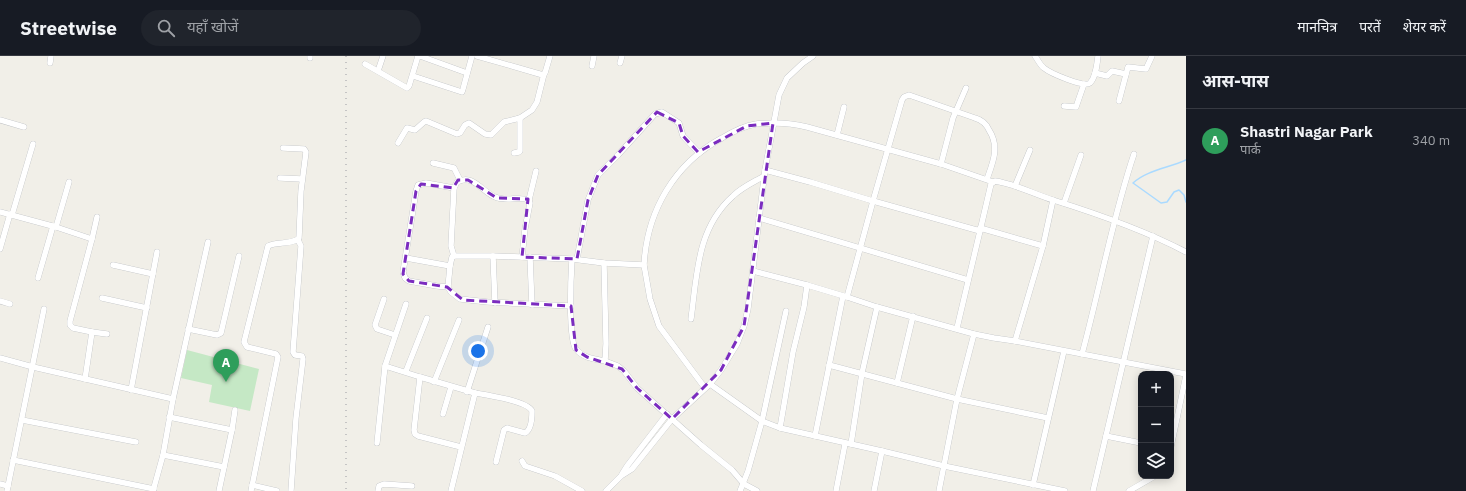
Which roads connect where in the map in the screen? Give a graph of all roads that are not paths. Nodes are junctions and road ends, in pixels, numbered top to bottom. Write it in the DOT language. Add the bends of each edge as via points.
graph roads {
  1 [pos="51,56"];
  2 [pos="383,56"];
  3 [pos="419,56"];
  4 [pos="472,56"];
  5 [pos="477,56"];
  6 [pos="550,56"];
  7 [pos="594,56"];
  8 [pos="622,56"];
  9 [pos="813,56"];
  10 [pos="1098,56"];
  11 [pos="1152,56"];
  12 [pos="1037,57"];
  13 [pos="620,62"];
  14 [pos="50,63"];
  15 [pos="365,64"];
  16 [pos="592,66"];
  17 [pos="378,71"];
  18 [pos="467,73"];
  19 [pos="1095,73"];
  20 [pos="544,74"];
  21 [pos="1126,74"];
  22 [pos="413,76"];
  23 [pos="1084,84"];
  24 [pos="966,88"];
  25 [pos="1119,101"];
  26 [pos="1064,106"];
  27 [pos="844,107"];
  28 [pos="956,111"];
  29 [pos="520,118"];
  30 [pos="0,120"];
  31 [pos="773,123"];
  32 [pos="24,127"];
  33 [pos="837,135"];
  34 [pos="398,143"];
  35 [pos="33,144"];
  36 [pos="283,148"];
  37 [pos="887,149"];
  38 [pos="1030,150"];
  39 [pos="514,153"];
  40 [pos="699,153"];
  41 [pos="1134,154"];
  42 [pos="1081,155"];
  43 [pos="433,163"];
  44 [pos="941,164"];
  45 [pos="536,171"];
  46 [pos="765,173"];
  47 [pos="280,178"];
  48 [pos="302,179"];
  49 [pos="987,179"];
  50 [pos="460,180"];
  51 [pos="69,182"];
  52 [pos="993,182"];
  53 [pos="1016,186"];
  54 [pos="454,188"];
  55 [pos="530,200"];
  56 [pos="1053,200"];
  57 [pos="873,202"];
  58 [pos="1064,203"];
  59 [pos="0,212"];
  60 [pos="11,214"];
  61 [pos="97,217"];
  62 [pos="760,218"];
  63 [pos="1115,220"];
  64 [pos="55,226"];
  65 [pos="980,229"];
  66 [pos="1152,236"];
  67 [pos="92,239"];
  68 [pos="298,240"];
  69 [pos="208,242"];
  70 [pos="1043,246"];
  71 [pos="0,249"];
  72 [pos="861,249"];
  73 [pos="157,252"];
  74 [pos="1186,252"];
  75 [pos="239,256"];
  76 [pos="454,256"];
  77 [pos="493,256"];
  78 [pos="522,257"];
  79 [pos="530,257"];
  80 [pos="406,258"];
  81 [pos="574,259"];
  82 [pos="604,263"];
  83 [pos="114,265"];
  84 [pos="644,265"];
  85 [pos="450,266"];
  86 [pos="753,271"];
  87 [pos="153,274"];
  88 [pos="38,278"];
  89 [pos="968,280"];
  90 [pos="807,285"];
  91 [pos="448,287"];
  92 [pos="845,296"];
  93 [pos="102,298"];
  94 [pos="384,299"];
  95 [pos="0,301"];
  96 [pos="495,303"];
  97 [pos="10,304"];
  98 [pos="406,304"];
  99 [pos="532,305"];
  100 [pos="571,306"];
  101 [pos="877,307"];
  102 [pos="147,308"];
  103 [pos="44,309"];
  104 [pos="786,311"];
  105 [pos="913,316"];
  106 [pos="427,318"];
  107 [pos="691,319"];
  108 [pos="459,320"];
  109 [pos="488,327"];
  110 [pos="957,328"];
  111 [pos="188,330"];
  112 [pos="92,332"];
  113 [pos="107,334"];
  114 [pos="974,334"];
  115 [pos="395,335"];
  116 [pos="1014,341"];
  117 [pos="1064,351"];
  118 [pos="1082,354"];
  119 [pos="0,358"];
  120 [pos="605,361"];
  121 [pos="1122,362"];
  122 [pos="385,366"];
  123 [pos="829,366"];
  124 [pos="33,367"];
  125 [pos="406,371"];
  126 [pos="862,374"];
  127 [pos="1186,374"];
  128 [pos="420,377"];
  129 [pos="85,379"];
  130 [pos="434,382"];
  131 [pos="897,384"];
  132 [pos="708,386"];
  133 [pos="451,387"];
  134 [pos="131,390"];
  135 [pos="467,392"];
  136 [pos="475,393"];
  137 [pos="173,399"];
  138 [pos="957,399"];
  139 [pos="235,410"];
  140 [pos="443,414"];
  141 [pos="667,414"];
  142 [pos="169,417"];
  143 [pos="1048,418"];
  144 [pos="672,419"];
  145 [pos="22,420"];
  146 [pos="762,421"];
  147 [pos="780,428"];
  148 [pos="232,430"];
  149 [pos="815,436"];
  150 [pos="1106,436"];
  151 [pos="136,442"];
  152 [pos="1138,442"];
  153 [pos="377,443"];
  154 [pos="1172,443"];
  155 [pos="848,444"];
  156 [pos="461,446"];
  157 [pos="882,451"];
  158 [pos="163,455"];
  159 [pos="13,460"];
  160 [pos="522,461"];
  161 [pos="496,462"];
  162 [pos="944,466"];
  163 [pos="224,468"];
  164 [pos="621,476"];
  165 [pos="1150,479"];
  166 [pos="0,484"];
  167 [pos="744,484"];
  168 [pos="1033,485"];
  169 [pos="412,486"];
  170 [pos="252,488"];
  171 [pos="8,489"];
  172 [pos="154,490"];
  173 [pos="219,491"];
  174 [pos="277,491"];
  175 [pos="291,491"];
  176 [pos="378,491"];
  177 [pos="451,491"];
  178 [pos="582,491"];
  179 [pos="606,491"];
  180 [pos="740,491"];
  181 [pos="757,491"];
  182 [pos="836,491"];
  183 [pos="874,491"];
  184 [pos="939,491"];
  185 [pos="1065,491"];
  186 [pos="1093,491"];
  187 [pos="1129,491"];
  1 -- 14 [label="street"];
  2 -- 17 [label="street"];
  3 -- 18 [label="street"];
  3 -- 22 [label="street"];
  4 -- 18 [label="street"];
  5 -- 20 [label="street"];
  6 -- 20 [label="street"];
  7 -- 16 [label="street"];
  8 -- 13 [label="street"];
  9 -- 31 [label="street" via="785,82 779,95"];
  10 -- 19 [label="street"];
  11 -- 21 [label="street" via="1146,69 1129,66"];
  12 -- 23 [label="street" via="1049,71"];
  15 -- 17 [label="street"];
  17 -- 22 [label="street" via="407,88"];
  18 -- 22 [label="street" via="462,92"];
  19 -- 21 [label="street" via="1106,76 1112,71"];
  19 -- 23 [label="street" via="1091,82"];
  20 -- 29 [label="street" via="537,102 532,110"];
  21 -- 25 [label="street"];
  23 -- 26 [label="street" via="1076,107"];
  24 -- 28 [label="street"];
  27 -- 33 [label="street"];
  28 -- 37 [label="street" via="909,95 904,97"];
  28 -- 44 [label="street"];
  28 -- 49 [label="street" via="981,120 992,135 996,149"];
  29 -- 34 [label="street" via="504,122 489,135 468,123 457,134 425,121 415,130 407,128"];
  29 -- 39 [label="street" via="520,151"];
  30 -- 32 [label="street"];
  31 -- 33 [label="street" via="795,124"];
  31 -- 40 [label="street" via="747,126 716,141"];
  31 -- 46 [label="street"];
  33 -- 37 [label="street"];
  35 -- 60 [label="street"];
  36 -- 48 [label="street" via="305,150"];
  37 -- 44 [label="street"];
  37 -- 57 [label="street"];
  38 -- 53 [label="street"];
  40 -- 81 [label="street" via="683,136 679,123 662,112 655,114 598,176 588,200"];
  40 -- 84 [label="street" via="675,176 664,192 652,222 644,254"];
  41 -- 63 [label="street"];
  42 -- 58 [label="street"];
  43 -- 50 [label="street" via="454,168"];
  44 -- 49 [label="street"];
  45 -- 55 [label="street"];
  46 -- 57 [label="street" via="810,182"];
  46 -- 62 [label="street"];
  46 -- 107 [label="street" via="733,195 708,229 698,266"];
  47 -- 48 [label="street"];
  48 -- 68 [label="street"];
  49 -- 52 [label="street"];
  50 -- 54 [label="street"];
  50 -- 55 [label="street" via="476,182 497,198"];
  51 -- 64 [label="street"];
  52 -- 53 [label="street"];
  52 -- 65 [label="street"];
  53 -- 56 [label="street"];
  54 -- 76 [label="street" via="451,246"];
  54 -- 80 [label="street" via="426,183 418,185"];
  55 -- 78 [label="street"];
  56 -- 58 [label="street"];
  56 -- 70 [label="street"];
  57 -- 65 [label="street"];
  57 -- 72 [label="street"];
  58 -- 63 [label="street"];
  59 -- 60 [label="street"];
  60 -- 64 [label="street"];
  60 -- 71 [label="street"];
  61 -- 67 [label="street"];
  62 -- 72 [label="street"];
  62 -- 86 [label="street"];
  63 -- 66 [label="street"];
  63 -- 118 [label="street"];
  64 -- 67 [label="street"];
  64 -- 88 [label="street"];
  65 -- 70 [label="street"];
  65 -- 89 [label="street"];
  66 -- 74 [label="street"];
  66 -- 121 [label="street"];
  67 -- 112 [label="street" via="70,324 73,328"];
  68 -- 170 [label="street" via="268,246 244,342 247,347 276,354 278,357"];
  68 -- 175 [label="street" via="301,246 293,352 303,359"];
  69 -- 111 [label="street"];
  70 -- 116 [label="street"];
  72 -- 89 [label="street"];
  72 -- 92 [label="street"];
  73 -- 87 [label="street"];
  75 -- 111 [label="street" via="221,333 217,335"];
  76 -- 77 [label="street"];
  76 -- 85 [label="street"];
  77 -- 78 [label="street"];
  77 -- 96 [label="street"];
  78 -- 79 [label="street"];
  79 -- 81 [label="street"];
  79 -- 99 [label="street"];
  80 -- 85 [label="street"];
  80 -- 91 [label="street" via="403,274 407,279"];
  81 -- 82 [label="street"];
  81 -- 100 [label="street"];
  82 -- 84 [label="street"];
  82 -- 120 [label="street"];
  83 -- 87 [label="street"];
  84 -- 132 [label="street" via="650,299 659,326"];
  85 -- 91 [label="street"];
  86 -- 90 [label="street"];
  86 -- 132 [label="street" via="744,326 730,357"];
  87 -- 102 [label="street"];
  89 -- 110 [label="street"];
  90 -- 92 [label="street"];
  90 -- 147 [label="street"];
  91 -- 96 [label="street" via="460,299"];
  92 -- 101 [label="street"];
  92 -- 123 [label="street"];
  93 -- 102 [label="street"];
  94 -- 115 [label="street" via="375,325 381,331"];
  95 -- 97 [label="street"];
  96 -- 99 [label="street"];
  98 -- 115 [label="street"];
  99 -- 100 [label="street"];
  100 -- 120 [label="street" via="573,344 587,357"];
  101 -- 105 [label="street"];
  101 -- 126 [label="street"];
  102 -- 134 [label="street"];
  103 -- 124 [label="street"];
  104 -- 146 [label="street"];
  105 -- 110 [label="street"];
  105 -- 131 [label="street"];
  106 -- 125 [label="street"];
  108 -- 130 [label="street"];
  109 -- 135 [label="street"];
  110 -- 114 [label="street"];
  111 -- 137 [label="street"];
  112 -- 113 [label="street"];
  112 -- 129 [label="street"];
  114 -- 116 [label="street"];
  114 -- 138 [label="street"];
  115 -- 122 [label="street"];
  116 -- 117 [label="street"];
  117 -- 118 [label="street"];
  117 -- 143 [label="street"];
  118 -- 121 [label="street"];
  119 -- 124 [label="street"];
  120 -- 141 [label="street" via="624,371 637,388"];
  121 -- 127 [label="street"];
  121 -- 150 [label="street"];
  122 -- 125 [label="street"];
  122 -- 153 [label="street"];
  123 -- 126 [label="street"];
  123 -- 149 [label="street"];
  124 -- 129 [label="street"];
  124 -- 145 [label="street"];
  125 -- 128 [label="street"];
  126 -- 131 [label="street"];
  126 -- 155 [label="street"];
  127 -- 154 [label="street"];
  128 -- 130 [label="street"];
  128 -- 156 [label="street" via="414,433"];
  129 -- 134 [label="street"];
  130 -- 133 [label="street"];
  131 -- 138 [label="street"];
  132 -- 144 [label="street"];
  132 -- 146 [label="street"];
  133 -- 135 [label="street"];
  133 -- 140 [label="street"];
  134 -- 137 [label="street"];
  135 -- 136 [label="street"];
  136 -- 156 [label="street"];
  136 -- 161 [label="street" via="508,400 529,407 532,411 528,432 507,428 504,430"];
  137 -- 142 [label="street"];
  138 -- 143 [label="street"];
  138 -- 162 [label="street"];
  139 -- 148 [label="street"];
  141 -- 144 [label="street"];
  141 -- 164 [label="street"];
  142 -- 148 [label="street"];
  142 -- 158 [label="street"];
  143 -- 168 [label="street"];
  144 -- 164 [label="street" via="632,469"];
  144 -- 167 [label="street" via="732,470"];
  145 -- 151 [label="street"];
  145 -- 159 [label="street"];
  146 -- 147 [label="street"];
  146 -- 167 [label="street"];
  147 -- 149 [label="street"];
  148 -- 163 [label="street"];
  149 -- 155 [label="street"];
  150 -- 152 [label="street"];
  150 -- 186 [label="street"];
  155 -- 157 [label="street"];
  155 -- 182 [label="street"];
  156 -- 177 [label="street"];
  157 -- 162 [label="street"];
  157 -- 183 [label="street"];
  158 -- 163 [label="street"];
  158 -- 172 [label="street"];
  159 -- 171 [label="street"];
  159 -- 172 [label="street"];
  160 -- 178 [label="street" via="525,466 562,479"];
  162 -- 168 [label="street"];
  162 -- 184 [label="street"];
  163 -- 173 [label="street"];
  164 -- 179 [label="street"];
  165 -- 187 [label="street"];
  166 -- 171 [label="street"];
  167 -- 180 [label="street"];
  167 -- 181 [label="street"];
  168 -- 185 [label="street"];
  169 -- 176 [label="street" via="384,484 379,486"];
  170 -- 174 [label="street"];
}
